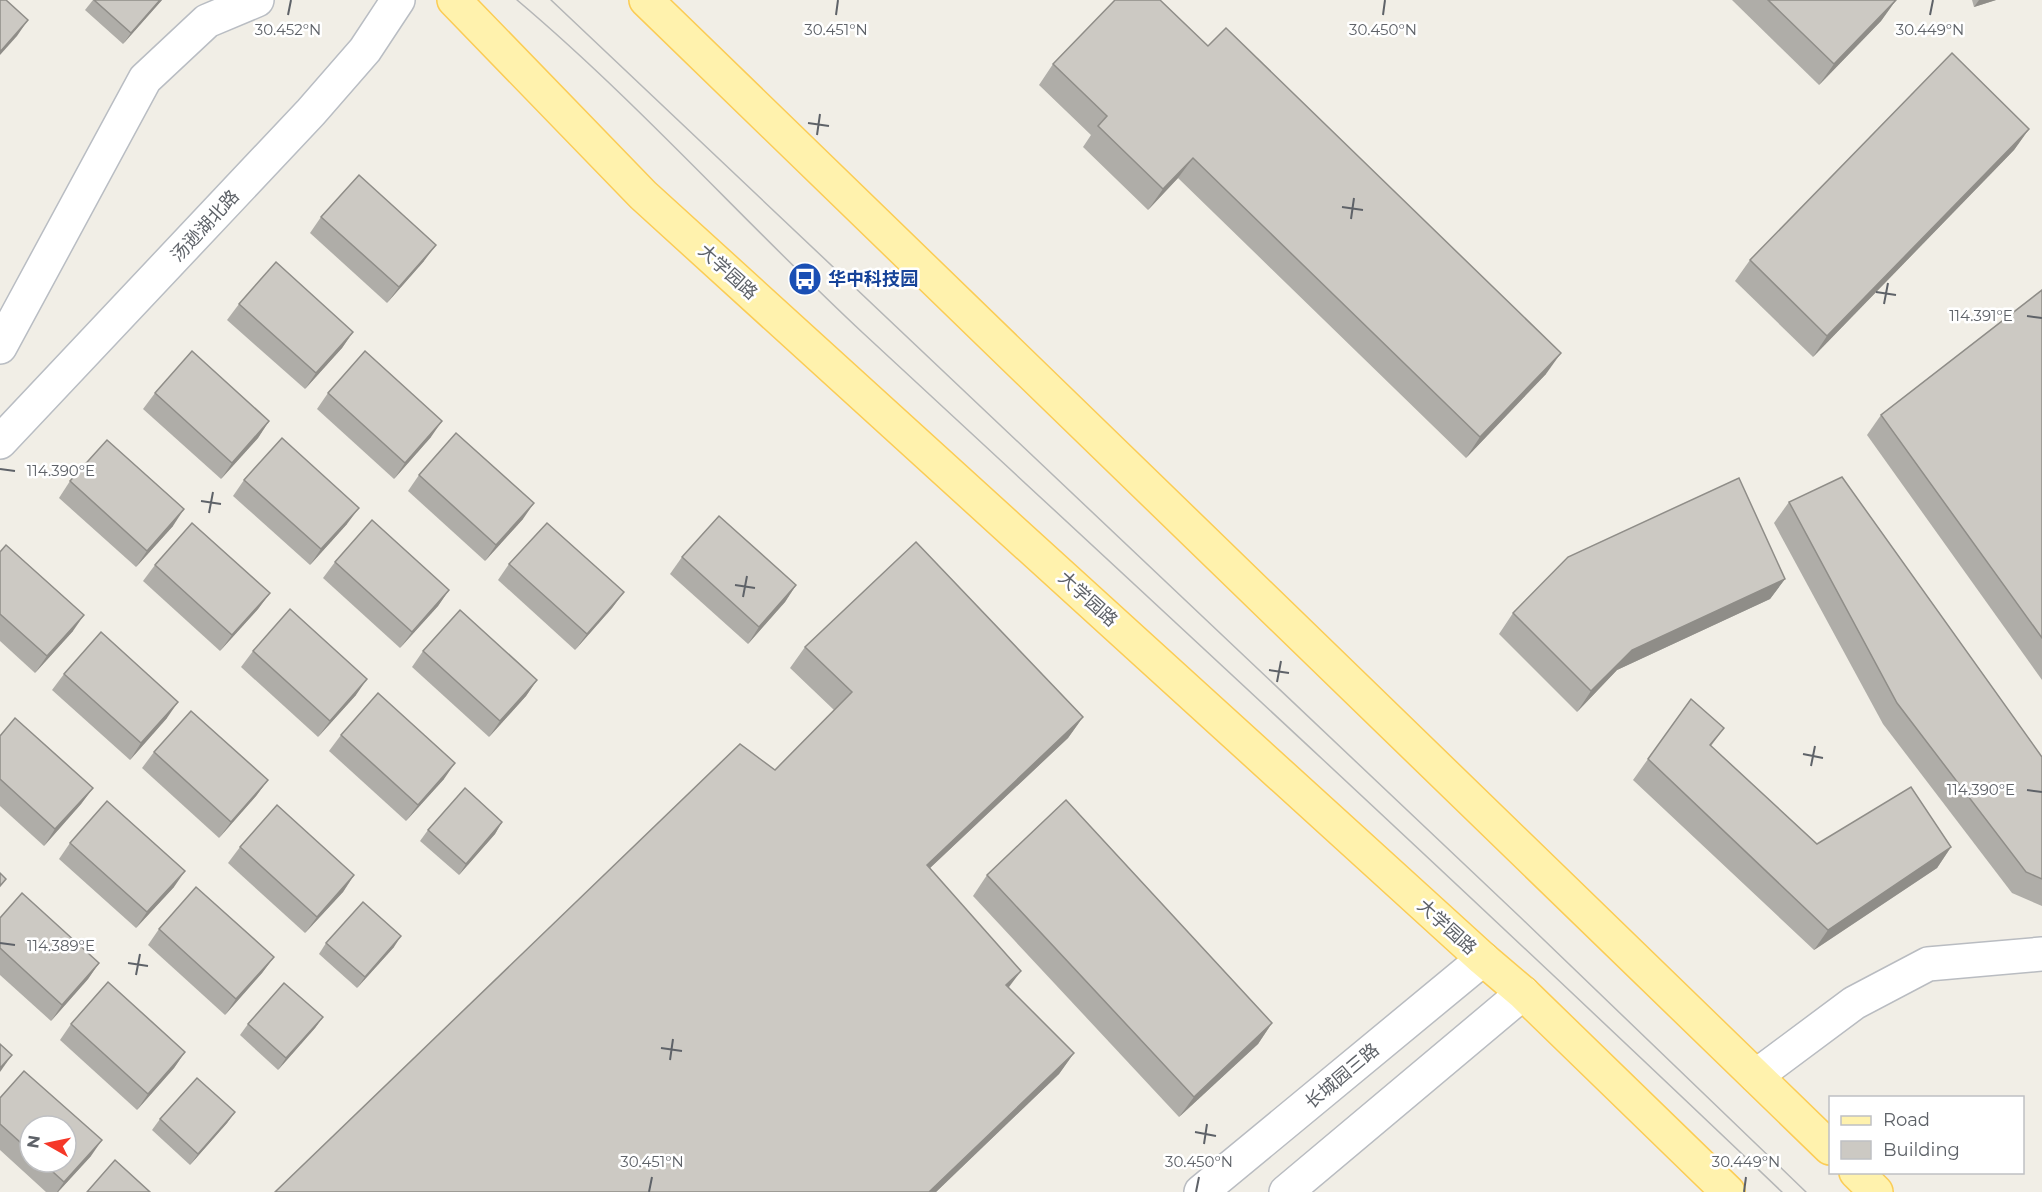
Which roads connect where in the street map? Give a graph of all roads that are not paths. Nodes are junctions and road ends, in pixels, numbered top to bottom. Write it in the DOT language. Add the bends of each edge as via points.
graph roads {
  1 [pos="257,0"];
  2 [pos="398,0"];
  3 [pos="454,0"];
  4 [pos="646,0"];
  5 [pos="0,347"];
  6 [pos="0,442"];
  7 [pos="2042,954"];
  8 [pos="1483,959"];
  9 [pos="1523,993"];
  10 [pos="1756,1076"];
  11 [pos="1829,1147"];
  12 [pos="1857,1174"];
  13 [pos="1201,1192"];
  14 [pos="1286,1192"];
  15 [pos="1728,1192"];
  16 [pos="1876,1192"];
  1 -- 5 [label="main road" via="207,21 145,79"];
  2 -- 6 [label="main road, 汤逊湖北路" via="365,50 311,112"];
  3 -- 8 [label="main road, 大学园路" via="643,195"];
  4 -- 10 [label="main road"];
  7 -- 10 [label="main road" via="1928,964 1854,1003"];
  8 -- 9 [label="main road, 大学园路"];
  8 -- 13 [label="main road, 长城园三路"];
  9 -- 14 [label="main road"];
  9 -- 15 [label="main road, 大学园路"];
  10 -- 11 [label="main road"];
  12 -- 16 [label="main road"];
}
